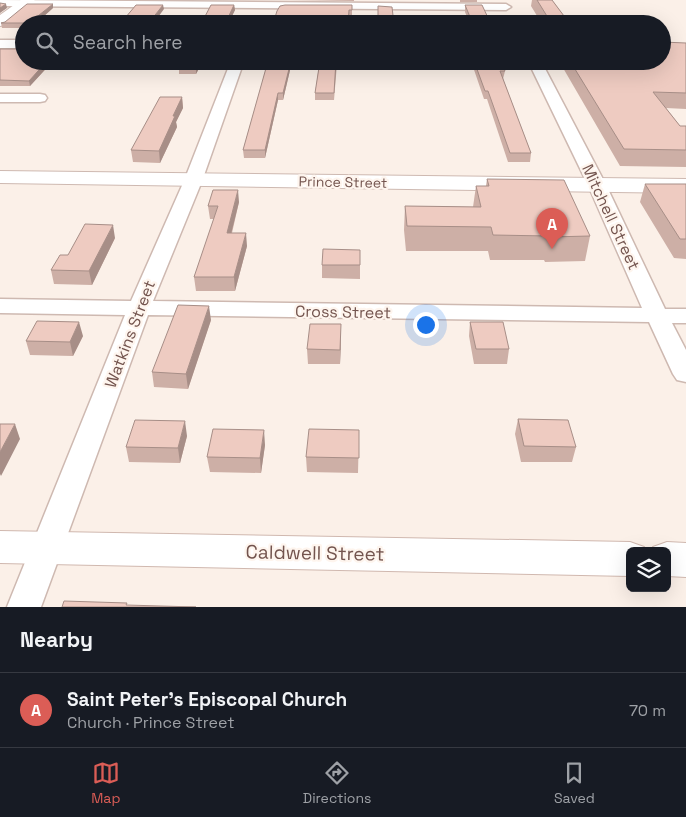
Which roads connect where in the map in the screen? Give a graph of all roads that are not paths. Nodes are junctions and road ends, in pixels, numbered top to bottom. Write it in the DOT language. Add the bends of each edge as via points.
graph roads {
  1 [pos="27,2"];
  2 [pos="0,3"];
  3 [pos="264,3"];
  4 [pos="506,7"];
  5 [pos="258,15"];
  6 [pos="0,22"];
  7 [pos="0,44"];
  8 [pos="15,44"];
  9 [pos="235,70"];
  10 [pos="539,70"];
  11 [pos="0,98"];
  12 [pos="40,98"];
  13 [pos="0,177"];
  14 [pos="193,181"];
  15 [pos="597,185"];
  16 [pos="686,186"];
  17 [pos="0,306"];
  18 [pos="139,309"];
  19 [pos="657,316"];
  20 [pos="686,316"];
  21 [pos="686,374"];
  22 [pos="0,546"];
  23 [pos="48,548"];
  24 [pos="626,559"];
  25 [pos="671,560"];
  26 [pos="686,560"];
  27 [pos="24,607"];
  1 -- 2 [label="street"];
  1 -- 3 [label="street"];
  1 -- 6 [label="street"];
  3 -- 4 [label="street"];
  3 -- 5 [label="street"];
  7 -- 8 [label="street"];
  9 -- 14 [label="street, Watkins Street"];
  10 -- 15 [label="street, Mitchell Street"];
  11 -- 12 [label="street"];
  13 -- 14 [label="street, Prince Street"];
  14 -- 15 [label="street, Prince Street"];
  14 -- 18 [label="street, Watkins Street"];
  15 -- 16 [label="street, Prince Street"];
  15 -- 19 [label="street, Mitchell Street"];
  17 -- 18 [label="street, Cross Street"];
  18 -- 19 [label="street, Cross Street"];
  18 -- 23 [label="street, Watkins Street"];
  19 -- 20 [label="street, Cross Street"];
  19 -- 21 [label="street, Mitchell Street"];
  22 -- 23 [label="street, Caldwell Street"];
  23 -- 24 [label="street, Caldwell Street"];
  23 -- 27 [label="street, Watkins Street"];
  25 -- 26 [label="street"];
}
